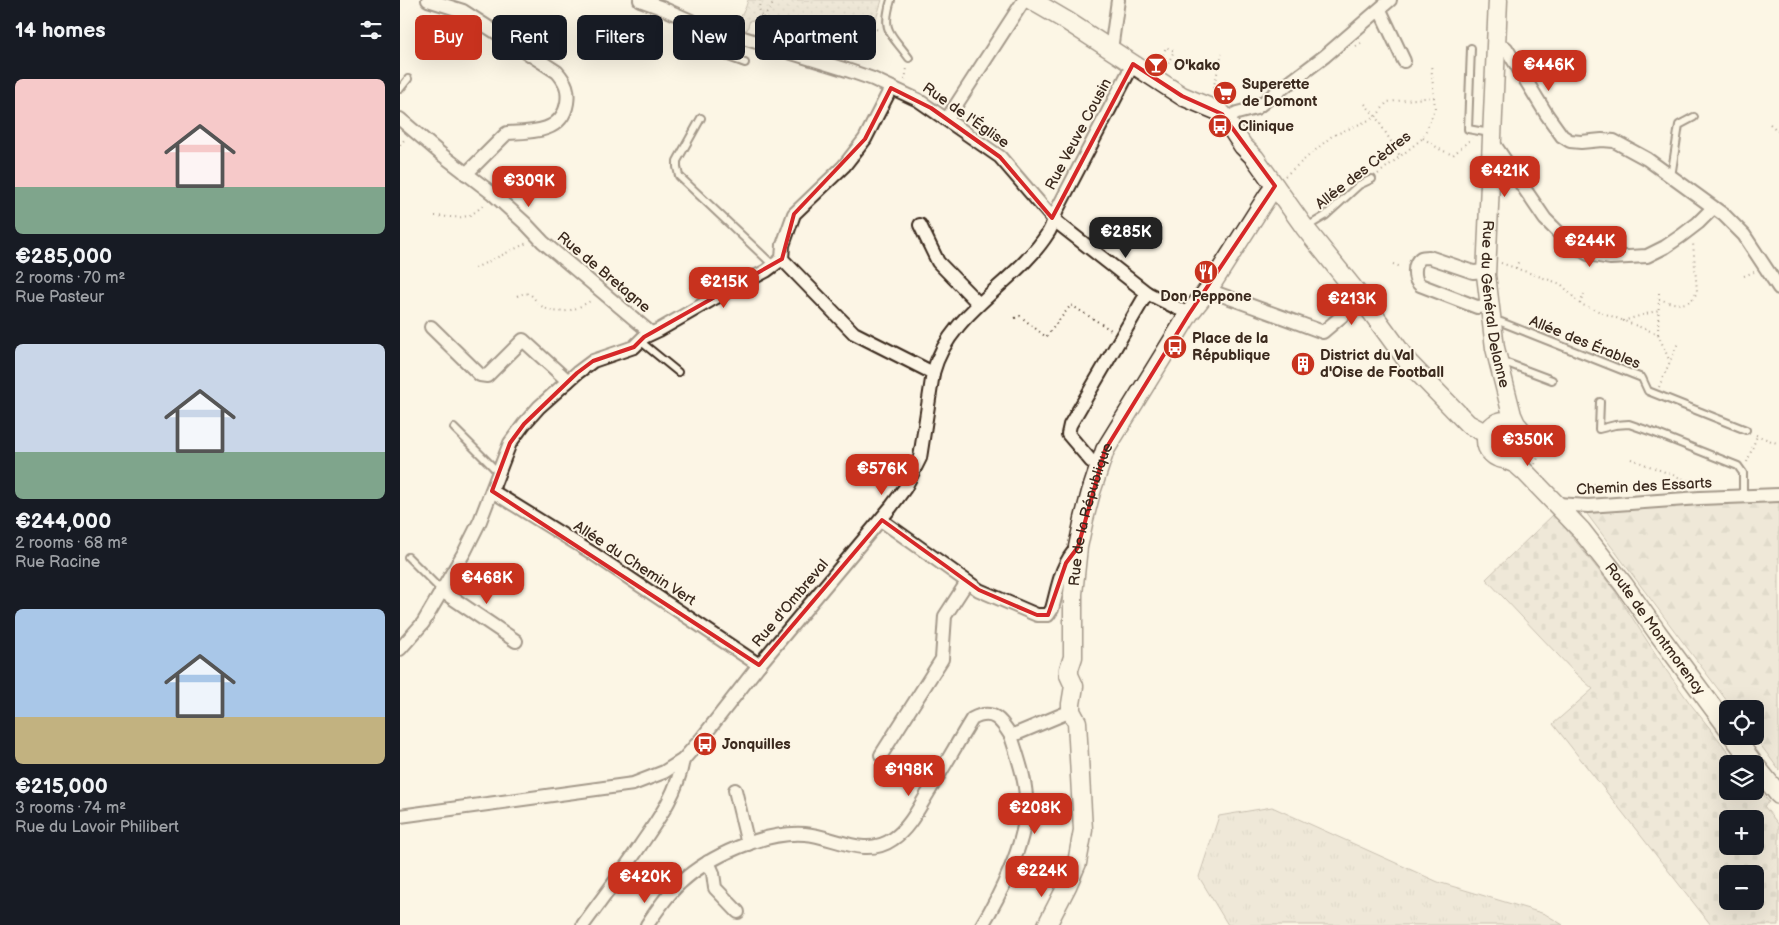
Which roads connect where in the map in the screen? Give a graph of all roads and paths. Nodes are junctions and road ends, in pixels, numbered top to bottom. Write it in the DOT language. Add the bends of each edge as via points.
graph roads {
  1 [pos="428,0"];
  2 [pos="640,0"];
  3 [pos="760,0"];
  4 [pos="774,0"];
  5 [pos="890,0"];
  6 [pos="1024,0"];
  7 [pos="1031,0"];
  8 [pos="1118,0"];
  9 [pos="1390,0"];
  10 [pos="1498,0"];
  11 [pos="1380,10"];
  12 [pos="678,15"];
  13 [pos="761,15"];
  14 [pos="765,15"];
  15 [pos="876,28"];
  16 [pos="889,32"];
  17 [pos="745,39"];
  18 [pos="1361,43"];
  19 [pos="1496,46"];
  20 [pos="1354,48"];
  21 [pos="1471,48"];
  22 [pos="1111,50"];
  23 [pos="1222,54"];
  24 [pos="909,58"];
  25 [pos="737,60"];
  26 [pos="843,60"];
  27 [pos="1404,62"];
  28 [pos="745,63"];
  29 [pos="1169,63"];
  30 [pos="1134,64"];
  31 [pos="1431,64"];
  32 [pos="847,70"];
  33 [pos="408,80"];
  34 [pos="1159,81"];
  35 [pos="891,88"];
  36 [pos="400,89"];
  37 [pos="1434,97"];
  38 [pos="1364,104"];
  39 [pos="1209,107"];
  40 [pos="1694,117"];
  41 [pos="701,118"];
  42 [pos="1376,118"];
  43 [pos="400,119"];
  44 [pos="947,119"];
  45 [pos="1226,119"];
  46 [pos="1770,124"];
  47 [pos="1779,132"];
  48 [pos="1487,137"];
  49 [pos="1423,138"];
  50 [pos="1400,156"];
  51 [pos="466,174"];
  52 [pos="1671,177"];
  53 [pos="1372,179"];
  54 [pos="1279,182"];
  55 [pos="486,202"];
  56 [pos="1712,208"];
  57 [pos="435,216"];
  58 [pos="1054,220"];
  59 [pos="920,225"];
  60 [pos="1306,228"];
  61 [pos="1692,228"];
  62 [pos="531,241"];
  63 [pos="1519,260"];
  64 [pos="778,262"];
  65 [pos="1394,264"];
  66 [pos="1486,266"];
  67 [pos="1401,267"];
  68 [pos="475,268"];
  69 [pos="1516,268"];
  70 [pos="1779,288"];
  71 [pos="1208,290"];
  72 [pos="1147,293"];
  73 [pos="1659,293"];
  74 [pos="1584,294"];
  75 [pos="517,296"];
  76 [pos="596,297"];
  77 [pos="1362,298"];
  78 [pos="1659,299"];
  79 [pos="979,304"];
  80 [pos="1580,304"];
  81 [pos="1488,306"];
  82 [pos="1659,310"];
  83 [pos="1189,314"];
  84 [pos="1014,318"];
  85 [pos="1623,321"];
  86 [pos="1491,324"];
  87 [pos="431,327"];
  88 [pos="651,333"];
  89 [pos="1658,334"];
  90 [pos="1121,337"];
  91 [pos="640,341"];
  92 [pos="1678,343"];
  93 [pos="1670,362"];
  94 [pos="1498,364"];
  95 [pos="678,372"];
  96 [pos="933,374"];
  97 [pos="1552,380"];
  98 [pos="568,381"];
  99 [pos="1656,394"];
  100 [pos="1600,402"];
  101 [pos="1500,427"];
  102 [pos="454,428"];
  103 [pos="1553,428"];
  104 [pos="1746,430"];
  105 [pos="1756,436"];
  106 [pos="1525,440"];
  107 [pos="1779,444"];
  108 [pos="1504,459"];
  109 [pos="1632,459"];
  110 [pos="1098,466"];
  111 [pos="1534,466"];
  112 [pos="499,472"];
  113 [pos="1743,473"];
  114 [pos="1704,487"];
  115 [pos="492,491"];
  116 [pos="1779,495"];
  117 [pos="1745,497"];
  118 [pos="1563,505"];
  119 [pos="882,520"];
  120 [pos="1078,547"];
  121 [pos="408,557"];
  122 [pos="967,582"];
  123 [pos="442,591"];
  124 [pos="516,641"];
  125 [pos="400,649"];
  126 [pos="759,665"];
  127 [pos="1071,711"];
  128 [pos="1719,716"];
  129 [pos="1011,736"];
  130 [pos="881,754"];
  131 [pos="683,760"];
  132 [pos="1764,776"];
  133 [pos="735,790"];
  134 [pos="1779,795"];
  135 [pos="400,816"];
  136 [pos="748,844"];
  137 [pos="708,862"];
  138 [pos="738,912"];
  139 [pos="583,925"];
  140 [pos="647,925"];
  141 [pos="982,925"];
  142 [pos="1047,925"];
  1 -- 51 [label="street" via="463,11 557,72 565,80 568,92 562,118 551,127 537,132 507,133"];
  2 -- 12 [label="street, Rue de l'Église"];
  3 -- 13 [label="path"];
  4 -- 14 [label="path"];
  5 -- 16 [label="lane" via="886,20"];
  6 -- 44 [label="street"];
  7 -- 22 [label="street"];
  8 -- 22 [label="street"];
  9 -- 11 [label="street"];
  10 -- 19 [label="street, Rue du Général Delanne"];
  11 -- 27 [label="street"];
  11 -- 45 [label="street" via="1256,108 1237,112"];
  15 -- 16 [label="path"];
  16 -- 24 [label="lane"];
  17 -- 32 [label="street, Rue de l'Église"];
  18 -- 20 [label="path"];
  19 -- 48 [label="street, Rue du Général Delanne"];
  19 -- 52 [label="street" via="1506,48 1562,136 1575,142 1614,141"];
  21 -- 48 [label="lane" via="1468,129"];
  22 -- 30 [label="street"];
  23 -- 39 [label="path"];
  25 -- 28 [label="lane"];
  26 -- 32 [label="path"];
  29 -- 29 [label="path" via="1174,51 1166,47 1161,60"];
  29 -- 34 [label="path"];
  30 -- 34 [label="street"];
  30 -- 58 [label="street, Rue Veuve Cousin"];
  31 -- 37 [label="path, Allée des Cèdres"];
  32 -- 35 [label="street, Rue de l'Église"];
  33 -- 36 [label="lane"];
  34 -- 39 [label="street" via="1182,96"];
  35 -- 44 [label="street, Rue de l'Église" via="918,100"];
  35 -- 64 [label="street" via="865,139 844,166 794,214"];
  37 -- 42 [label="path" via="1387,102"];
  37 -- 49 [label="path, Allée des Cèdres" via="1435,109"];
  38 -- 42 [label="path"];
  39 -- 45 [label="street"];
  40 -- 52 [label="lane" via="1680,125"];
  41 -- 64 [label="lane" via="677,161 679,176"];
  42 -- 50 [label="path"];
  42 -- 54 [label="path" via="1332,136"];
  43 -- 51 [label="street, Rue de Bretagne"];
  44 -- 58 [label="street, Rue de l'Église" via="1000,157"];
  45 -- 54 [label="street" via="1243,146"];
  46 -- 47 [label="path"];
  48 -- 49 [label="path" via="1453,155"];
  48 -- 61 [label="street" via="1544,219 1565,239 1588,254 1610,258 1647,256"];
  48 -- 66 [label="street, Rue du Général Delanne"];
  49 -- 50 [label="path, Allée des Cèdres"];
  50 -- 53 [label="path, Allée des Cèdres"];
  51 -- 88 [label="street, Rue de Bretagne"];
  52 -- 56 [label="street"];
  53 -- 60 [label="lane, Allée des Cèdres"];
  54 -- 60 [label="street"];
  54 -- 71 [label="street, Rue de la République"];
  55 -- 57 [label="path" via="476,213 466,217"];
  56 -- 61 [label="street"];
  56 -- 70 [label="street" via="1744,235"];
  58 -- 72 [label="street, Rue de l'Église"];
  58 -- 79 [label="street, Rue d'Ombreval" via="1033,253"];
  59 -- 79 [label="street" via="938,262"];
  60 -- 77 [label="street"];
  61 -- 78 [label="path" via="1695,297 1685,303 1673,304"];
  62 -- 68 [label="path"];
  63 -- 69 [label="path"];
  64 -- 88 [label="street"];
  64 -- 96 [label="street" via="854,333"];
  65 -- 67 [label="path"];
  66 -- 69 [label="path" via="1494,260"];
  66 -- 81 [label="street, Rue du Général Delanne"];
  66 -- 81 [label="street" via="1473,272 1429,256 1422,257 1418,260 1415,278 1420,284 1477,307"];
  69 -- 80 [label="path" via="1561,284"];
  71 -- 77 [label="street" via="1323,332"];
  71 -- 83 [label="street, Rue de la République"];
  72 -- 83 [label="street, Rue de l'Église"];
  72 -- 90 [label="street"];
  73 -- 78 [label="path"];
  74 -- 80 [label="path"];
  75 -- 76 [label="path" via="524,293 532,295 543,307 558,312 571,311"];
  77 -- 101 [label="street" via="1408,362 1468,424"];
  78 -- 82 [label="path"];
  79 -- 96 [label="street, Rue d'Ombreval" via="942,349"];
  80 -- 85 [label="path"];
  81 -- 86 [label="street, Rue du Général Delanne"];
  82 -- 85 [label="path"];
  82 -- 89 [label="path"];
  83 -- 110 [label="street, Rue de la République" via="1104,450"];
  84 -- 90 [label="path" via="1020,316 1046,337 1071,305"];
  85 -- 89 [label="path"];
  86 -- 94 [label="street, Rue du Général Delanne"];
  86 -- 99 [label="lane, Allée des Érables" via="1501,322 1642,378 1648,391"];
  87 -- 98 [label="street" via="480,375 487,376 523,340"];
  88 -- 91 [label="street"];
  89 -- 93 [label="path"];
  90 -- 110 [label="street" via="1070,425 1068,434"];
  91 -- 95 [label="lane"];
  91 -- 98 [label="street" via="634,347 593,362"];
  92 -- 93 [label="path"];
  93 -- 99 [label="path"];
  94 -- 97 [label="lane" via="1507,363"];
  94 -- 101 [label="street, Rue du Général Delanne" via="1512,415"];
  96 -- 119 [label="street, Rue d'Ombreval" via="920,458 905,488"];
  98 -- 112 [label="street" via="524,424 510,443"];
  99 -- 104 [label="lane, Allée des Érables"];
  100 -- 113 [label="lane" via="1600,429 1629,424 1738,466"];
  101 -- 106 [label="street" via="1521,429"];
  101 -- 108 [label="street" via="1486,440 1490,451"];
  102 -- 112 [label="lane"];
  103 -- 111 [label="path"];
  104 -- 105 [label="path"];
  105 -- 107 [label="path"];
  105 -- 113 [label="path"];
  106 -- 108 [label="street" via="1517,455"];
  106 -- 111 [label="street, Route de Montmorency" via="1525,453"];
  108 -- 118 [label="street, Route de Montmorency" via="1516,464"];
  109 -- 114 [label="path, Chemin des Essarts"];
  110 -- 120 [label="street, Rue de la République"];
  111 -- 118 [label="street, Route de Montmorency"];
  112 -- 115 [label="street"];
  113 -- 117 [label="lane" via="1742,496"];
  115 -- 123 [label="street" via="465,551"];
  115 -- 126 [label="street, Allée du Chemin Vert"];
  116 -- 117 [label="street, Chemin des Essarts"];
  117 -- 118 [label="street, Chemin des Essarts"];
  118 -- 128 [label="street, Route de Montmorency"];
  119 -- 122 [label="street"];
  119 -- 126 [label="street, Rue d'Ombreval"];
  120 -- 122 [label="street" via="1066,563 1048,615 1037,615"];
  120 -- 127 [label="street, Rue de la République" via="1073,594 1073,657 1069,669 1074,686"];
  121 -- 123 [label="lane"];
  122 -- 130 [label="street" via="945,616 942,659"];
  123 -- 124 [label="street"];
  123 -- 125 [label="street" via="423,623"];
  126 -- 131 [label="street, Rue d'Ombreval"];
  127 -- 129 [label="street"];
  127 -- 142 [label="street, Rue de la République" via="1077,722 1083,830 1077,863"];
  129 -- 136 [label="street" via="1001,721 992,716 982,714 972,719 903,830 880,846 863,847 807,834 784,833"];
  129 -- 141 [label="street" via="1022,773 1026,812 1010,869"];
  131 -- 135 [label="street, Rue d'Ombreval" via="664,772 633,784"];
  131 -- 139 [label="street" via="680,778 665,809"];
  132 -- 134 [label="street"];
  133 -- 136 [label="street"];
  136 -- 137 [label="street"];
  137 -- 138 [label="street" via="715,888"];
  137 -- 140 [label="street" via="665,898"];
}
